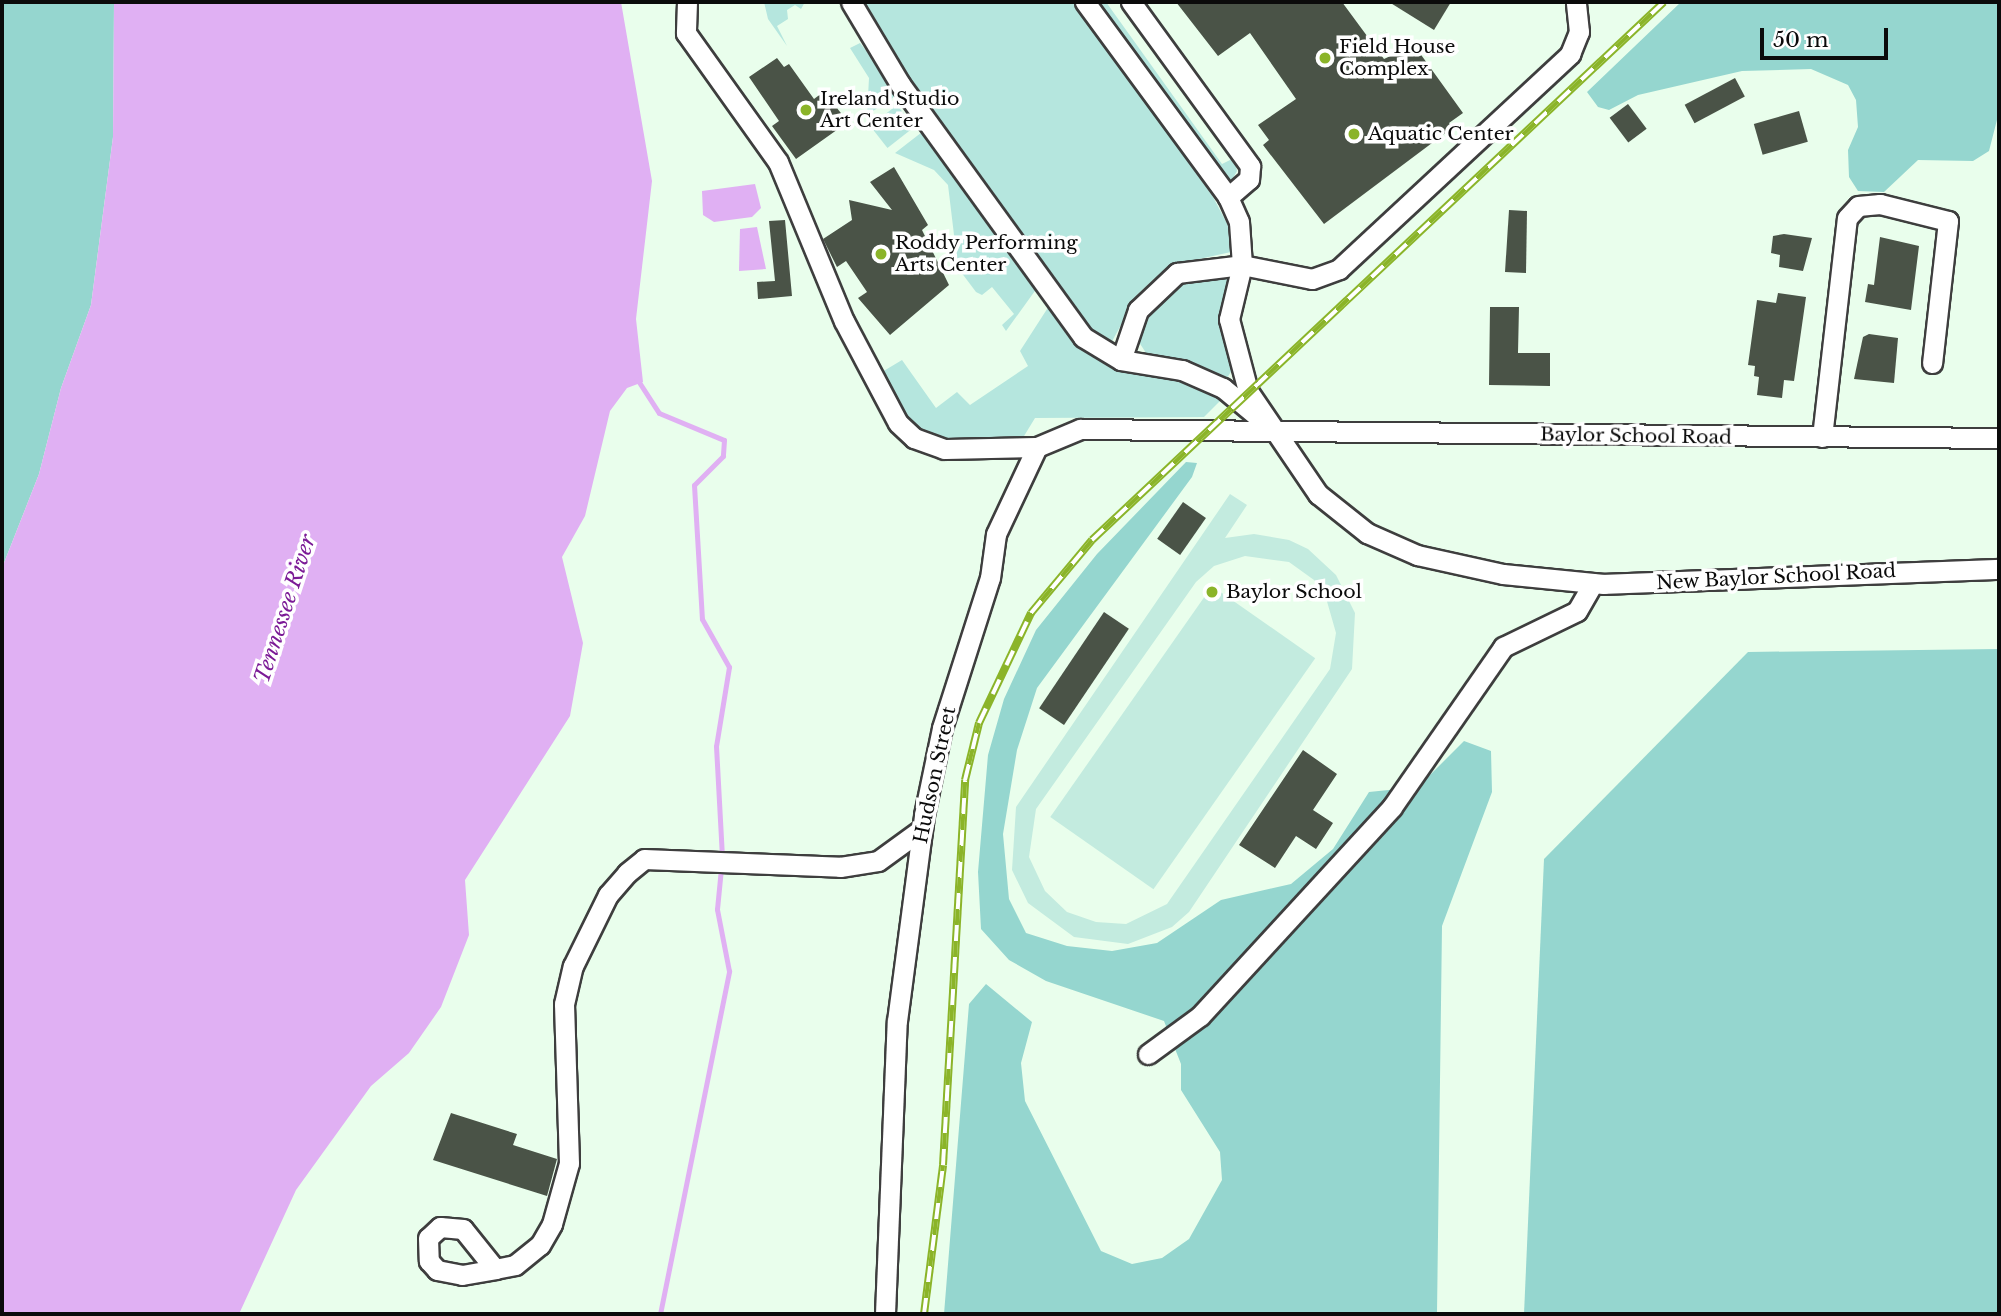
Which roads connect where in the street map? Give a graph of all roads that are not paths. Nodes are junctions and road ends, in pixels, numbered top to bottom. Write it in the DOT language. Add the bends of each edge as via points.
graph roads {
  1 [pos="687,2"];
  2 [pos="851,2"];
  3 [pos="1085,2"];
  4 [pos="1130,2"];
  5 [pos="1576,2"];
  6 [pos="1228,197"];
  7 [pos="1242,265"];
  8 [pos="1121,360"];
  9 [pos="1932,363"];
  10 [pos="1273,429"];
  11 [pos="1822,437"];
  12 [pos="1999,438"];
  13 [pos="1037,447"];
  14 [pos="1999,569"];
  15 [pos="1593,583"];
  16 [pos="922,829"];
  17 [pos="1148,1054"];
  18 [pos="495,1269"];
  19 [pos="885,1314"];
  1 -- 13 [label="street" via="686,33 778,162 844,321 898,423 914,438 944,449"];
  2 -- 8 [label="street" via="900,84 1083,337"];
  3 -- 6 [label="street"];
  4 -- 6 [label="street" via="1250,166 1249,179"];
  5 -- 7 [label="street" via="1579,32 1570,54 1339,269 1325,277 1298,279"];
  6 -- 7 [label="street" via="1239,222"];
  7 -- 8 [label="street" via="1195,267 1167,281 1138,310"];
  7 -- 10 [label="street" via="1229,319 1248,391"];
  8 -- 10 [label="street" via="1182,370 1223,388"];
  9 -- 11 [label="street" via="1948,221 1880,204 1858,206 1847,218"];
  10 -- 11 [label="street, Baylor School Road"];
  10 -- 13 [label="street" via="1080,429"];
  10 -- 15 [label="street, New Baylor School Road" via="1318,494 1367,533 1417,555 1503,574"];
  11 -- 12 [label="street, Baylor School Road"];
  13 -- 16 [label="street, Hudson Street" via="996,534 990,578 942,728"];
  14 -- 15 [label="street, New Baylor School Road" via="1864,572 1742,583"];
  15 -- 17 [label="street" via="1577,611 1503,647 1392,807 1200,1016"];
  16 -- 18 [label="street" via="878,862 840,867 644,859 608,895 579,954 564,1004 562,1070 570,1125 569,1163 558,1210 540,1245 515,1265"];
  16 -- 19 [label="street, Hudson Street" via="896,1034"];
}
